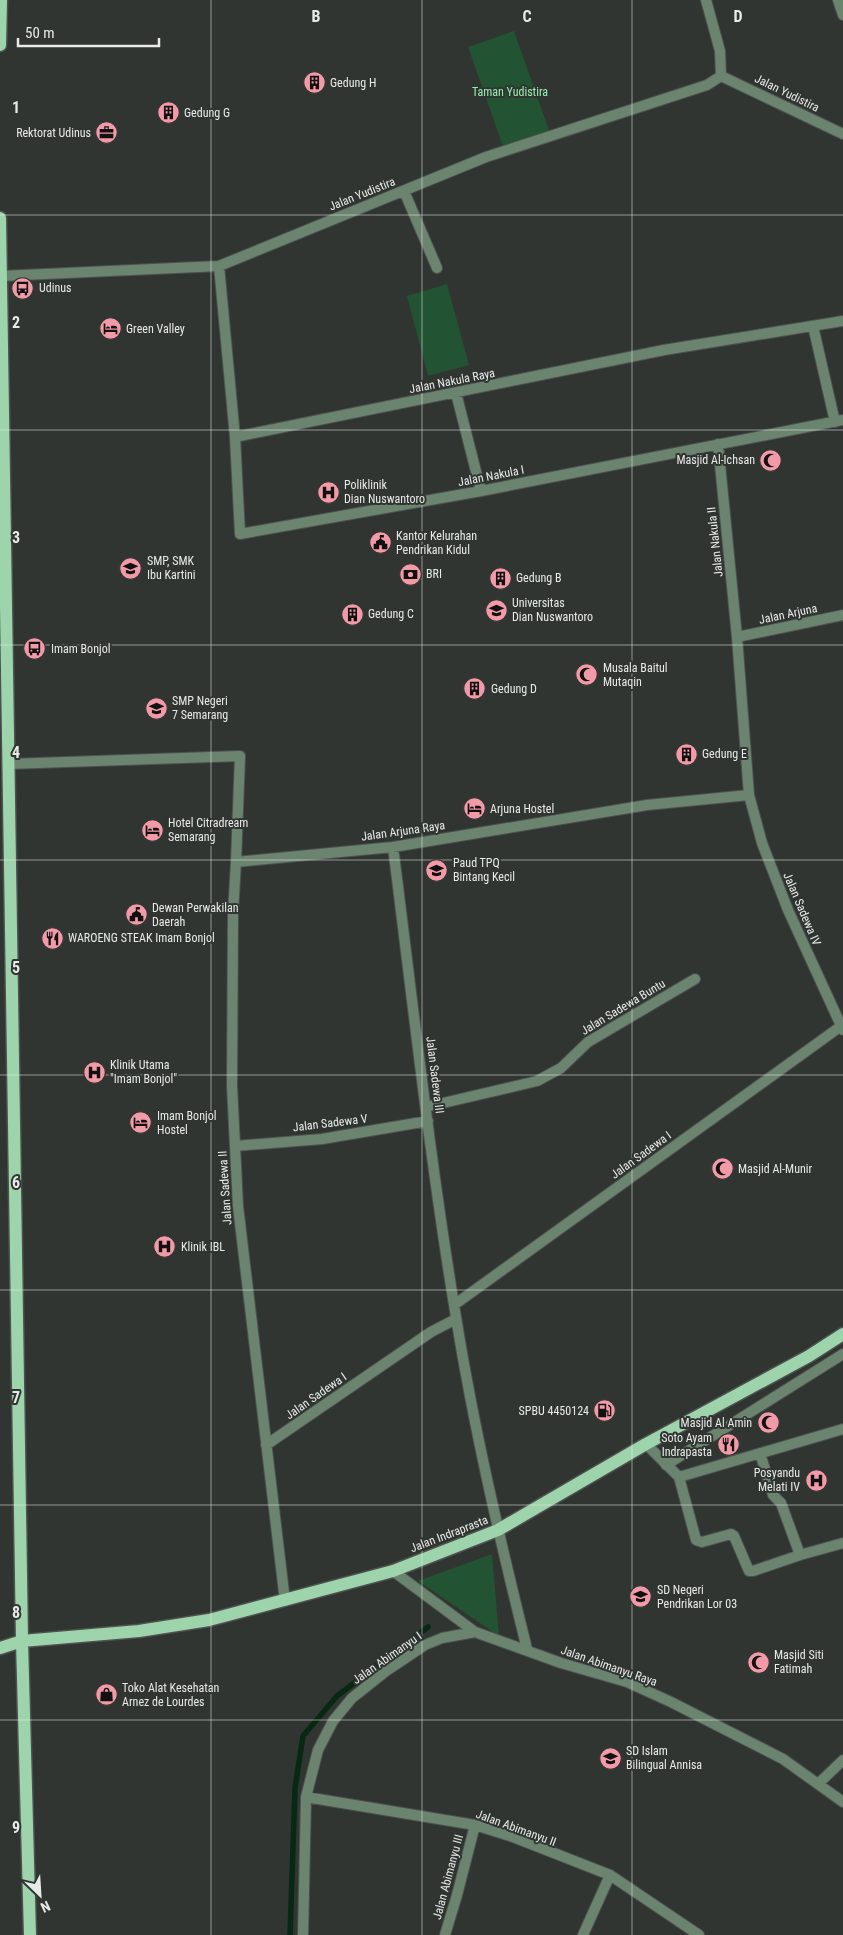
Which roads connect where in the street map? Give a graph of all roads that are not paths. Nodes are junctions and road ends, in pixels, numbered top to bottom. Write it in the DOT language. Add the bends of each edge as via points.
graph roads {
  1 [pos="2,0"];
  2 [pos="706,0"];
  3 [pos="838,0"];
  4 [pos="843,15"];
  5 [pos="0,45"];
  6 [pos="721,76"];
  7 [pos="843,134"];
  8 [pos="404,191"];
  9 [pos="0,218"];
  10 [pos="219,266"];
  11 [pos="437,268"];
  12 [pos="1,276"];
  13 [pos="843,321"];
  14 [pos="813,326"];
  15 [pos="456,393"];
  16 [pos="839,421"];
  17 [pos="235,437"];
  18 [pos="718,444"];
  19 [pos="481,492"];
  20 [pos="843,615"];
  21 [pos="737,637"];
  22 [pos="8,764"];
  23 [pos="749,795"];
  24 [pos="393,847"];
  25 [pos="236,862"];
  26 [pos="695,979"];
  27 [pos="843,1028"];
  28 [pos="426,1107"];
  29 [pos="428,1121"];
  30 [pos="235,1146"];
  31 [pos="454,1305"];
  32 [pos="456,1320"];
  33 [pos="843,1334"];
  34 [pos="843,1354"];
  35 [pos="843,1428"];
  36 [pos="646,1444"];
  37 [pos="266,1446"];
  38 [pos="760,1453"];
  39 [pos="666,1465"];
  40 [pos="679,1478"];
  41 [pos="498,1530"];
  42 [pos="843,1543"];
  43 [pos="800,1555"];
  44 [pos="393,1571"];
  45 [pos="285,1600"];
  46 [pos="475,1632"];
  47 [pos="22,1641"];
  48 [pos="0,1648"];
  49 [pos="527,1649"];
  50 [pos="843,1760"];
  51 [pos="819,1783"];
  52 [pos="306,1797"];
  53 [pos="843,1802"];
  54 [pos="475,1825"];
  55 [pos="610,1875"];
  56 [pos="30,1935"];
  57 [pos="303,1935"];
  58 [pos="445,1935"];
  59 [pos="583,1935"];
  60 [pos="699,1935"];
  1 -- 5 [label="main road"];
  2 -- 6 [label="street" via="720,51"];
  3 -- 4 [label="street"];
  6 -- 7 [label="street, Jalan Yudistira"];
  6 -- 8 [label="street, Jalan Yudistira" via="707,85 486,157"];
  8 -- 10 [label="street, Jalan Yudistira"];
  8 -- 11 [label="street"];
  9 -- 12 [label="main road"];
  10 -- 12 [label="street, Jalan Yudistira"];
  10 -- 17 [label="street"];
  12 -- 22 [label="main road"];
  13 -- 14 [label="street, Jalan Nakula Raya"];
  14 -- 15 [label="street, Jalan Nakula Raya" via="664,350"];
  14 -- 16 [label="street"];
  15 -- 17 [label="street, Jalan Nakula Raya"];
  15 -- 19 [label="street"];
  16 -- 18 [label="street, Jalan Nakula I"];
  17 -- 19 [label="street, Jalan Nakula I" via="240,534"];
  18 -- 19 [label="street, Jalan Nakula I"];
  18 -- 21 [label="street, Jalan Nakula II"];
  20 -- 21 [label="street, Jalan Arjuna"];
  21 -- 23 [label="street"];
  22 -- 25 [label="street" via="240,756"];
  22 -- 47 [label="main road"];
  23 -- 24 [label="street, Jalan Arjuna Raya" via="647,805"];
  23 -- 27 [label="street, Jalan Sadewa IV" via="762,844 788,910"];
  24 -- 25 [label="street, Jalan Arjuna Raya"];
  24 -- 28 [label="street, Jalan Sadewa III"];
  25 -- 30 [label="street, Jalan Sadewa II" via="232,1086"];
  26 -- 28 [label="street, Jalan Sadewa Buntu" via="588,1042 549,1076"];
  27 -- 31 [label="street, Jalan Sadewa I"];
  28 -- 29 [label="street, Jalan Sadewa III"];
  29 -- 30 [label="street, Jalan Sadewa V" via="322,1139"];
  29 -- 31 [label="street, Jalan Sadewa III"];
  30 -- 37 [label="street, Jalan Sadewa II" via="238,1206"];
  31 -- 32 [label="street, Jalan Sadewa III"];
  32 -- 37 [label="street, Jalan Sadewa I" via="431,1332"];
  32 -- 41 [label="street, Jalan Sadewa III"];
  33 -- 36 [label="main road, Jalan Indraprasta"];
  34 -- 39 [label="street"];
  35 -- 38 [label="street"];
  36 -- 39 [label="street"];
  36 -- 41 [label="main road, Jalan Indraprasta"];
  37 -- 45 [label="street, Jalan Sadewa II"];
  38 -- 40 [label="street"];
  38 -- 43 [label="street" via="773,1495 780,1503"];
  39 -- 40 [label="street"];
  40 -- 43 [label="street" via="696,1540 702,1542 731,1534 747,1569 751,1571"];
  41 -- 44 [label="main road, Jalan Indraprasta"];
  41 -- 49 [label="street, Jalan Sadewa III"];
  42 -- 43 [label="street"];
  44 -- 45 [label="main road, Jalan Indraprasta"];
  44 -- 46 [label="street, Jalan Abimanyu Raya"];
  45 -- 47 [label="main road, Jalan Indraprasta" via="179,1626"];
  46 -- 49 [label="street, Jalan Abimanyu Raya"];
  46 -- 52 [label="street, Jalan Abimanyu I" via="425,1645 352,1698 333,1721 318,1750"];
  47 -- 48 [label="main road, Jalan Indraprasta"];
  47 -- 56 [label="main road"];
  49 -- 51 [label="street, Jalan Abimanyu Raya" via="561,1663 627,1682 671,1702 784,1759"];
  50 -- 51 [label="street"];
  51 -- 53 [label="street, Jalan Abimanyu Raya"];
  52 -- 54 [label="street, Jalan Abimanyu II"];
  52 -- 57 [label="street, Jalan Abimanyu I"];
  54 -- 55 [label="street, Jalan Abimanyu II"];
  54 -- 58 [label="street, Jalan Abimanyu III"];
  55 -- 59 [label="street"];
  55 -- 60 [label="street, Jalan Abimanyu II"];
}
